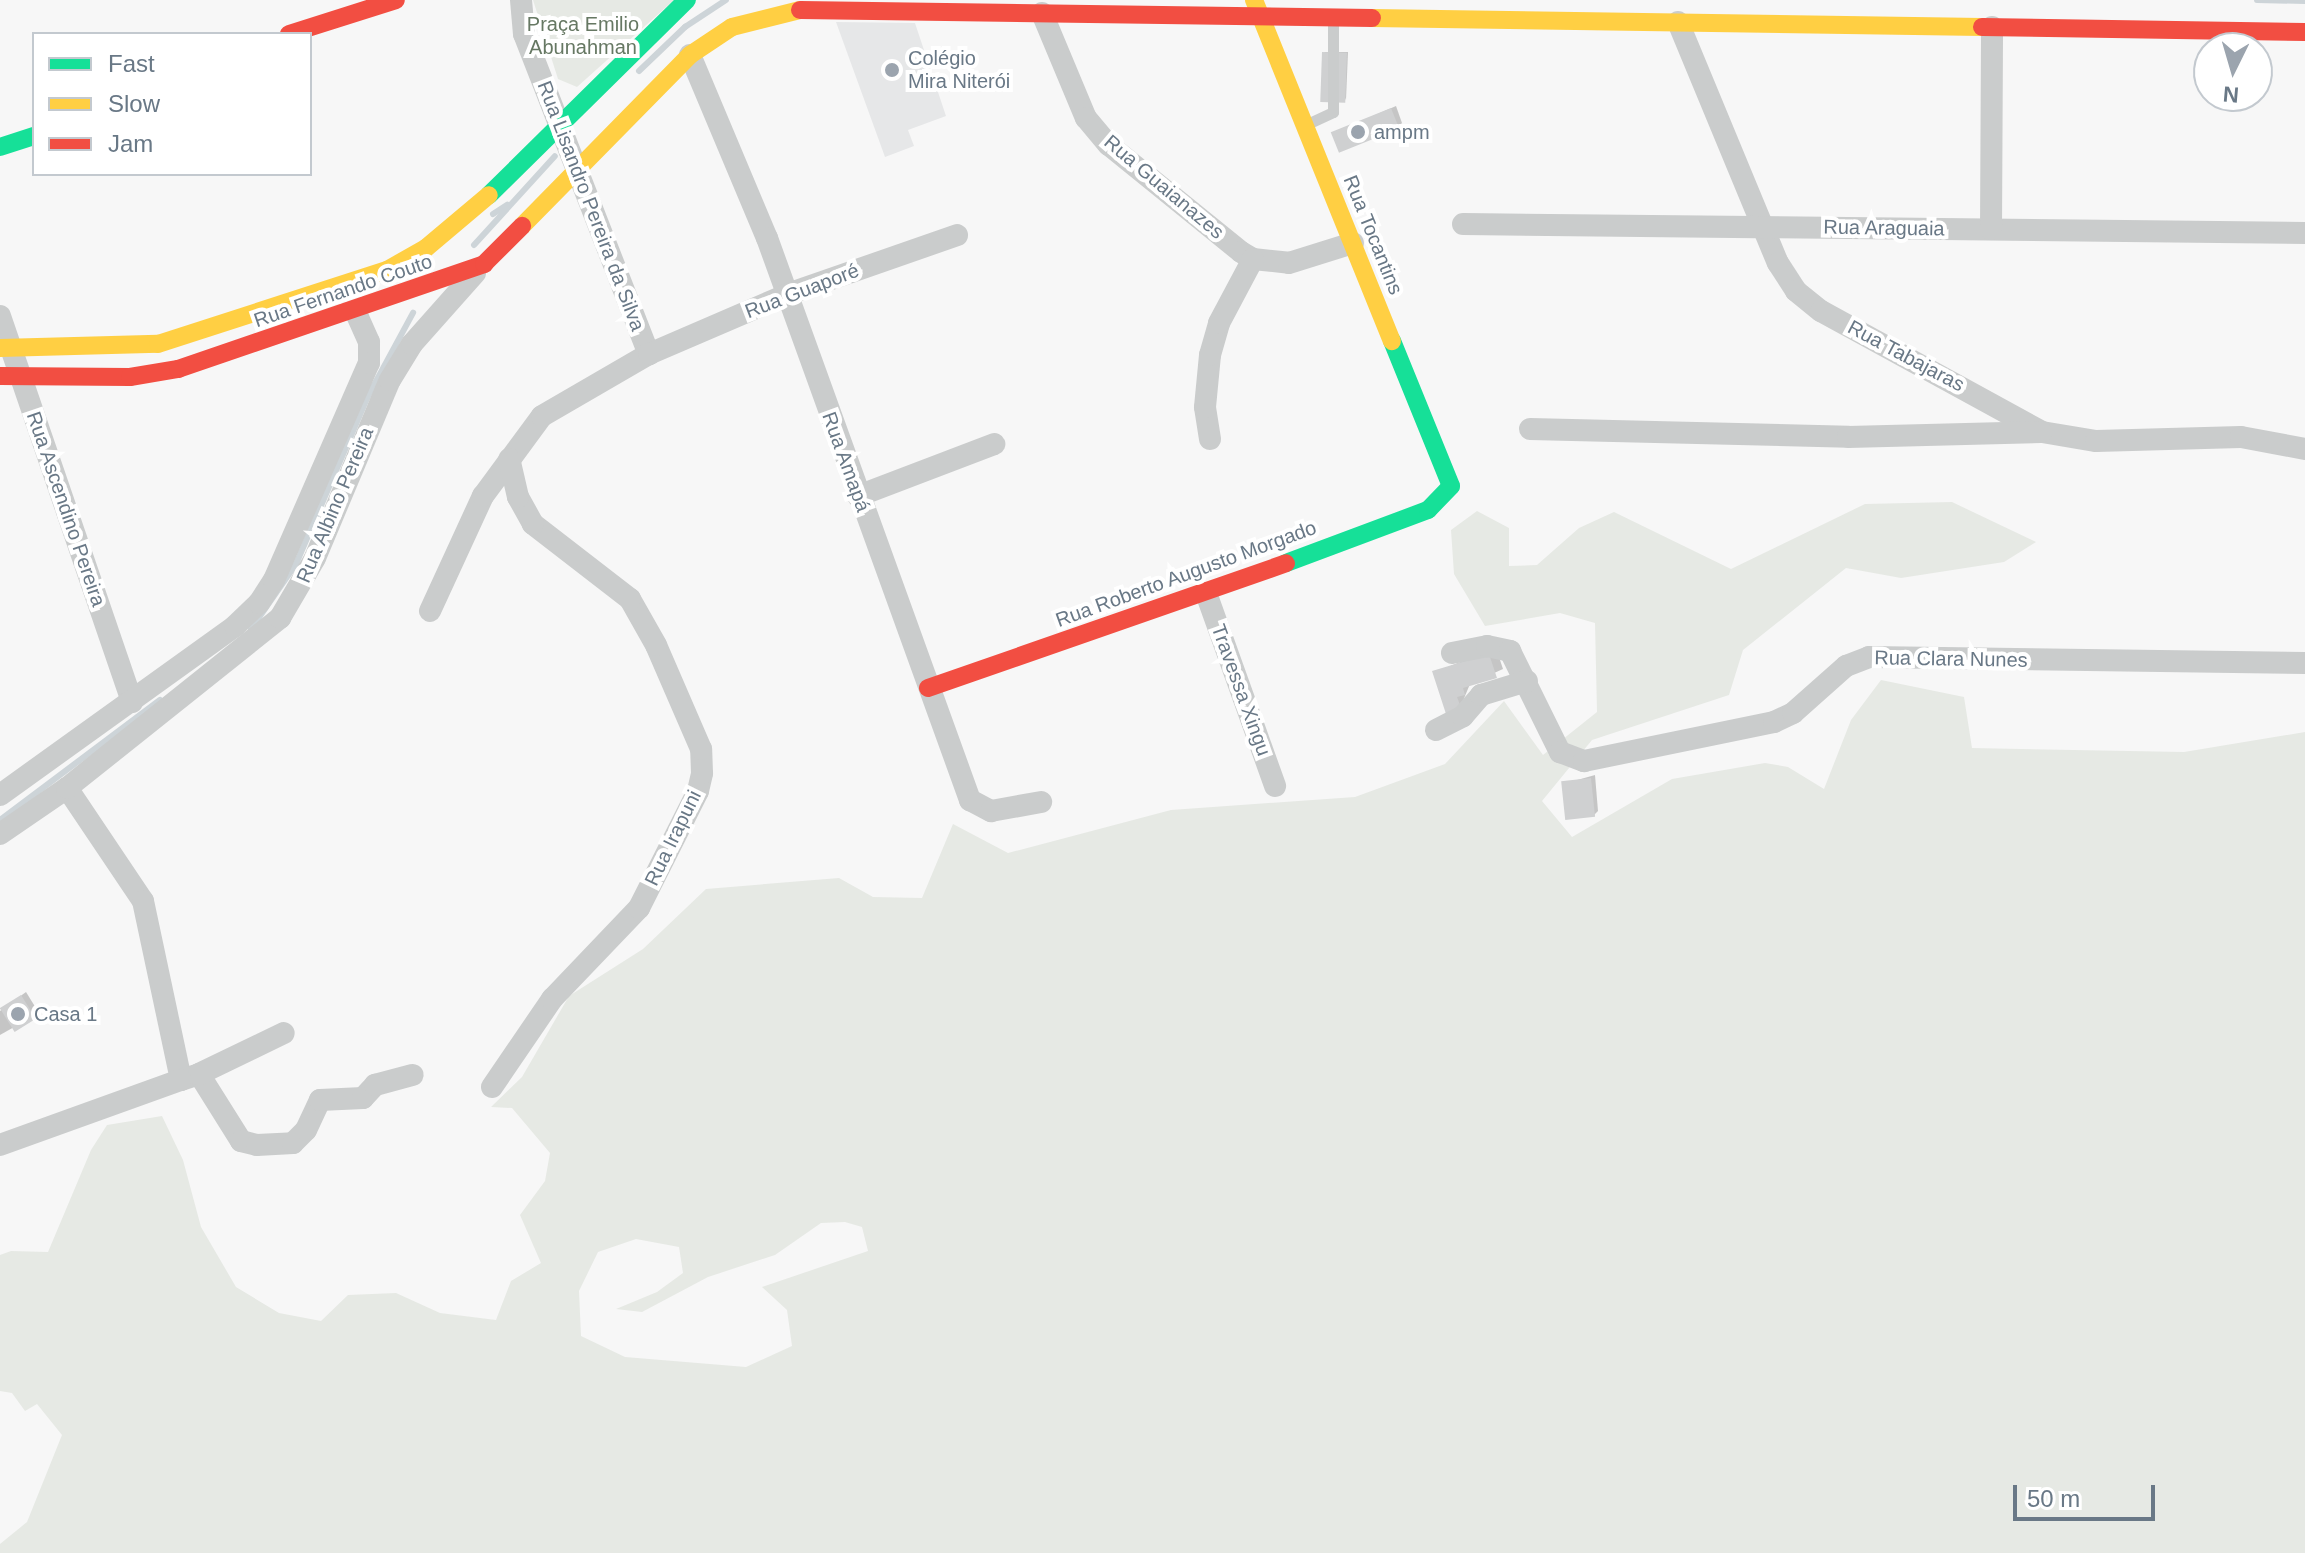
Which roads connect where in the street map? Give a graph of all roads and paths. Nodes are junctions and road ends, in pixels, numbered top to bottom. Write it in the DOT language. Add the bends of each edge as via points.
graph roads {
  1 [pos="396,0"];
  2 [pos="521,0"];
  3 [pos="687,0"];
  4 [pos="1257,8"];
  5 [pos="1042,13"];
  6 [pos="1333,17"];
  7 [pos="1678,22"];
  8 [pos="1992,27"];
  9 [pos="295,32"];
  10 [pos="2305,32"];
  11 [pos="690,55"];
  12 [pos="637,109"];
  13 [pos="560,125"];
  14 [pos="1304,125"];
  15 [pos="32,137"];
  16 [pos="0,147"];
  17 [pos="577,172"];
  18 [pos="1463,224"];
  19 [pos="1763,227"];
  20 [pos="1991,229"];
  21 [pos="2305,233"];
  22 [pos="957,235"];
  23 [pos="1353,243"];
  24 [pos="1253,259"];
  25 [pos="484,264"];
  26 [pos="788,294"];
  27 [pos="355,311"];
  28 [pos="0,316"];
  29 [pos="649,354"];
  30 [pos="11,363"];
  31 [pos="1530,429"];
  32 [pos="2042,432"];
  33 [pos="1210,439"];
  34 [pos="994,444"];
  35 [pos="2305,449"];
  36 [pos="509,459"];
  37 [pos="1451,486"];
  38 [pos="858,496"];
  39 [pos="1206,593"];
  40 [pos="430,611"];
  41 [pos="1452,653"];
  42 [pos="2305,663"];
  43 [pos="1527,681"];
  44 [pos="928,688"];
  45 [pos="132,702"];
  46 [pos="1436,730"];
  47 [pos="1275,786"];
  48 [pos="49,788"];
  49 [pos="2,793"];
  50 [pos="1041,802"];
  51 [pos="0,834"];
  52 [pos="284,1033"];
  53 [pos="413,1075"];
  54 [pos="190,1077"];
  55 [pos="492,1087"];
  56 [pos="0,1145"];
  1 -- 9 [label="main road"];
  2 -- 13 [label="street, Rua Lisandro Pereira da Silva" via="524,34"];
  3 -- 13 [label="main road"];
  4 -- 5 [label="main road, Rua Fernando Couto"];
  4 -- 6 [label="main road, Rua Fernando Couto"];
  4 -- 14 [label="main road, Rua Tocantins"];
  5 -- 11 [label="main road, Rua Fernando Couto" via="793,10 732,27"];
  5 -- 24 [label="street, Rua Guaianazes" via="1086,118 1109,145"];
  6 -- 7 [label="main road, Rua Fernando Couto"];
  6 -- 14 [label="lane" via="1333,112"];
  7 -- 8 [label="main road, Rua Fernando Couto"];
  7 -- 19 [label="street, Rua Tabajaras"];
  8 -- 10 [label="main road, Rua Fernando Couto"];
  8 -- 20 [label="street"];
  11 -- 12 [label="main road, Rua Fernando Couto"];
  11 -- 26 [label="street, Rua Amapá"];
  12 -- 13 [label="main road" via="605,120"];
  12 -- 17 [label="main road, Rua Fernando Couto"];
  13 -- 17 [label="street, Rua Lisandro Pereira da Silva"];
  13 -- 30 [label="main road, Rua Fernando Couto" via="471,213 387,270 158,344"];
  14 -- 23 [label="main road, Rua Tocantins"];
  15 -- 16 [label="main road"];
  17 -- 25 [label="main road, Rua Fernando Couto"];
  17 -- 29 [label="street, Rua Lisandro Pereira da Silva"];
  18 -- 19 [label="street, Rua Araguaia"];
  19 -- 20 [label="street, Rua Araguaia"];
  19 -- 32 [label="street, Rua Tabajaras" via="1796,291 1821,311"];
  20 -- 21 [label="street, Rua Araguaia"];
  22 -- 26 [label="street, Rua Guaporé"];
  23 -- 24 [label="street" via="1289,263"];
  23 -- 37 [label="main road, Rua Tocantins"];
  24 -- 33 [label="street" via="1219,323 1210,355 1205,407"];
  25 -- 27 [label="main road, Rua Fernando Couto"];
  25 -- 48 [label="street, Rua Albino Pereira" via="412,344 390,380 315,558 280,618"];
  26 -- 29 [label="street, Rua Guaporé"];
  26 -- 38 [label="street, Rua Amapá"];
  27 -- 30 [label="main road, Rua Fernando Couto" via="178,369 130,377"];
  27 -- 45 [label="street, Rua Albino Pereira" via="369,342 369,363 274,580 235,626"];
  28 -- 30 [label="street, Rua Ascendino Pereira"];
  29 -- 36 [label="street, Rua Lisandro Pereira da Silva" via="542,416"];
  30 -- 45 [label="street, Rua Ascendino Pereira"];
  31 -- 32 [label="street" via="1848,437"];
  32 -- 35 [label="street, Rua Tabajaras" via="2096,441 2241,437"];
  34 -- 38 [label="street"];
  36 -- 40 [label="street, Rua Lisandro Pereira da Silva" via="483,496"];
  36 -- 55 [label="street, Rua Irapuni" via="518,497 533,524 630,599 701,749 702,773 639,908 552,999"];
  37 -- 39 [label="main road, Rua Roberto Augusto Morgado" via="1428,510"];
  38 -- 44 [label="street, Rua Amapá"];
  39 -- 44 [label="main road, Rua Roberto Augusto Morgado"];
  39 -- 47 [label="street, Travessa Xingu"];
  41 -- 43 [label="street, Rua Clara Nunes" via="1502,646"];
  42 -- 43 [label="street, Rua Clara Nunes" via="1869,657 1846,666 1793,713 1774,722 1584,761 1560,752"];
  43 -- 46 [label="street" via="1481,695 1457,720"];
  44 -- 50 [label="street, Rua Amapá" via="976,806 991,811"];
  45 -- 49 [label="street, Rua Albino Pereira"];
  48 -- 49 [label="street"];
  48 -- 51 [label="street, Rua Albino Pereira"];
  48 -- 54 [label="street" via="143,901"];
  52 -- 54 [label="street"];
  53 -- 54 [label="street" via="375,1085 363,1098 320,1100 301,1137 257,1145 232,1133"];
  54 -- 56 [label="street"];
}
